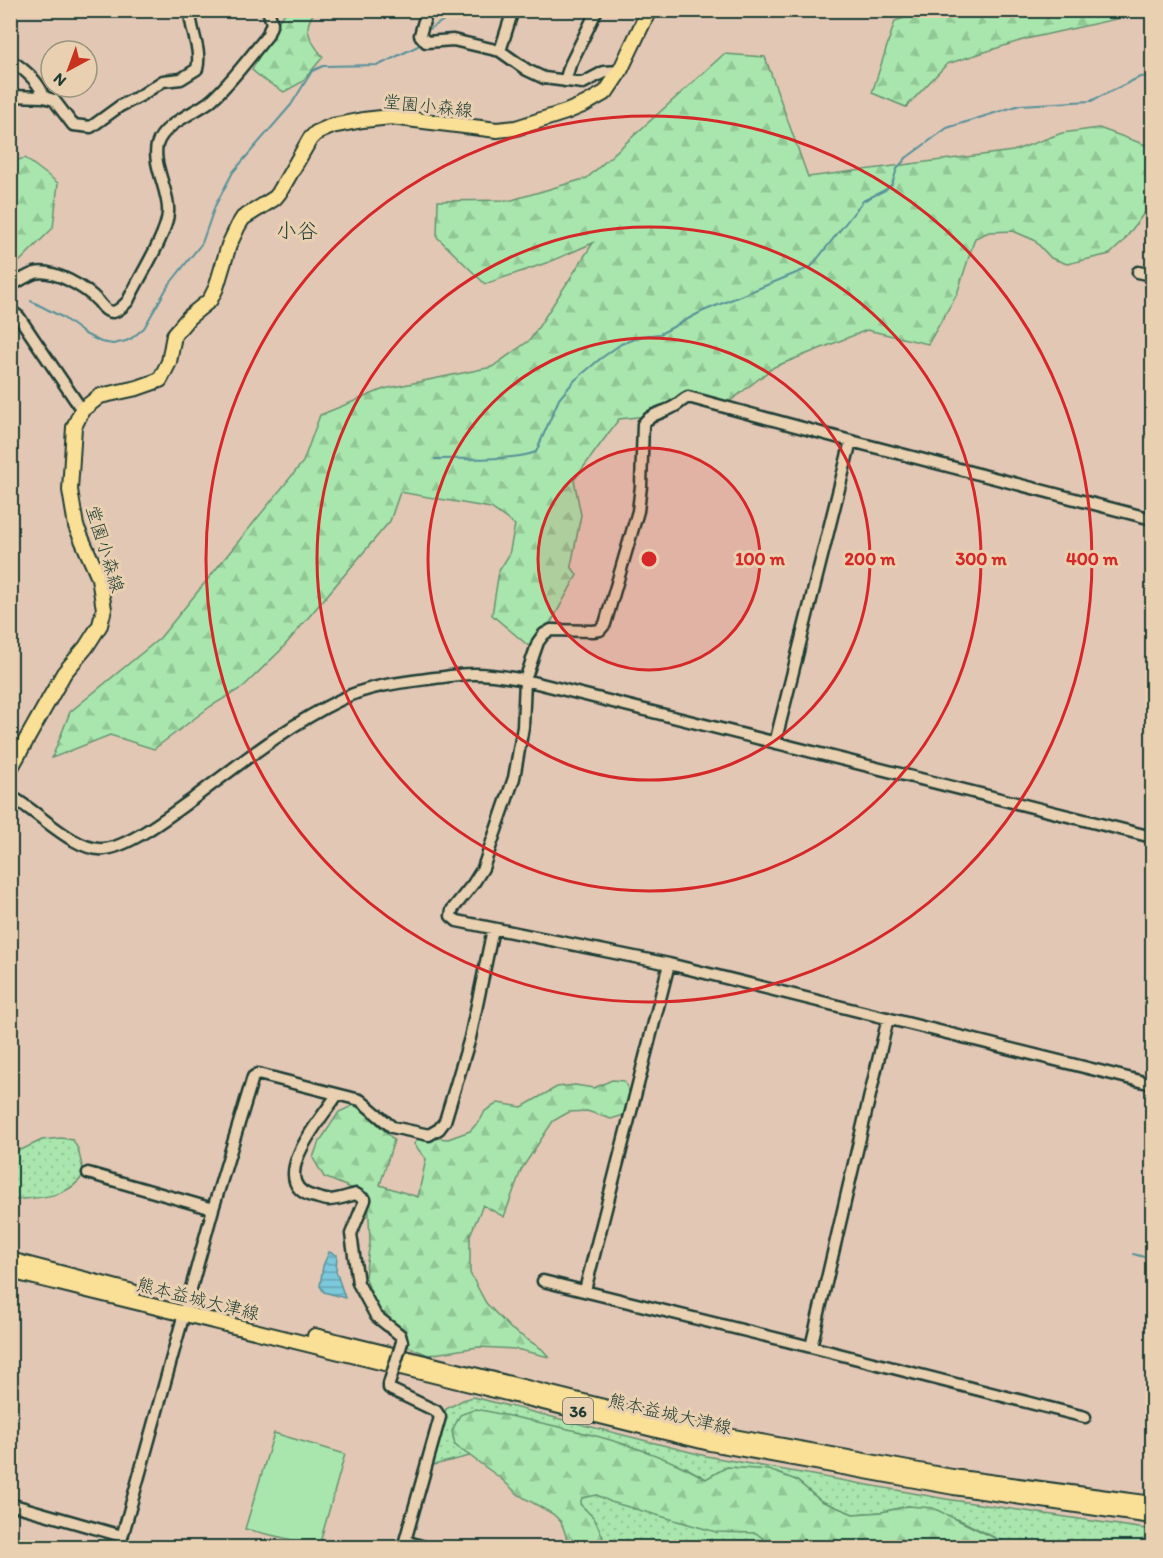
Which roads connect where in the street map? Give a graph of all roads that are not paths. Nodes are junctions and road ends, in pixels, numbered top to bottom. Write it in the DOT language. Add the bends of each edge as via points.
graph roads {
  1 [pos="190,10"];
  2 [pos="268,10"];
  3 [pos="427,10"];
  4 [pos="513,10"];
  5 [pos="597,10"];
  6 [pos="649,10"];
  7 [pos="500,51"];
  8 [pos="10,60"];
  9 [pos="620,71"];
  10 [pos="565,81"];
  11 [pos="39,86"];
  12 [pos="10,96"];
  13 [pos="39,97"];
  14 [pos="51,99"];
  15 [pos="1138,272"];
  16 [pos="1152,275"];
  17 [pos="10,287"];
  18 [pos="10,310"];
  19 [pos="82,410"];
  20 [pos="851,441"];
  21 [pos="1152,519"];
  22 [pos="525,680"];
  23 [pos="775,743"];
  24 [pos="10,769"];
  25 [pos="10,796"];
  26 [pos="1152,837"];
  27 [pos="494,929"];
  28 [pos="669,964"];
  29 [pos="888,1018"];
  30 [pos="1152,1084"];
  31 [pos="337,1095"];
  32 [pos="88,1173"];
  33 [pos="213,1209"];
  34 [pos="10,1260"];
  35 [pos="10,1271"];
  36 [pos="543,1281"];
  37 [pos="585,1290"];
  38 [pos="185,1310"];
  39 [pos="811,1347"];
  40 [pos="1085,1417"];
  41 [pos="10,1504"];
  42 [pos="1152,1504"];
  43 [pos="1152,1516"];
  44 [pos="122,1536"];
  45 [pos="404,1544"];
  46 [pos="119,1548"];
  47 [pos="427,1548"];
  1 -- 14 [label="street" via="200,58 197,69 181,79 163,81 91,127 73,125"];
  2 -- 17 [label="street" via="272,23 267,36 211,101 174,124 156,146 169,212 128,301 113,312 106,310 79,284 38,272"];
  3 -- 7 [label="street" via="420,35 426,42 453,40"];
  4 -- 7 [label="street"];
  5 -- 10 [label="street"];
  6 -- 9 [label="main road, 堂園小森線"];
  7 -- 10 [label="street" via="544,78"];
  8 -- 11 [label="street"];
  9 -- 10 [label="street" via="604,72 584,82"];
  9 -- 19 [label="main road, 堂園小森線" via="598,98 516,128 465,128 391,117 332,126 316,133 279,193 243,218 210,300 189,316 174,335 169,362 160,380 100,396"];
  12 -- 13 [label="street"];
  15 -- 16 [label="street"];
  18 -- 19 [label="street" via="19,317"];
  19 -- 24 [label="main road, 堂園小森線" via="74,427 70,490 75,526 99,578 104,609 100,625 64,673"];
  20 -- 21 [label="street"];
  20 -- 22 [label="street" via="688,397 648,418 643,424 638,511 605,624 600,630 551,630 544,634"];
  20 -- 23 [label="street"];
  22 -- 23 [label="street"];
  22 -- 25 [label="street" via="469,674 376,688 344,698 281,733 129,841 104,849 67,837"];
  22 -- 27 [label="street" via="523,727 514,778 483,868 451,916 457,921"];
  23 -- 26 [label="street"];
  27 -- 28 [label="street"];
  27 -- 31 [label="street" via="470,1038 440,1129 429,1136 392,1127 360,1100"];
  28 -- 29 [label="street"];
  28 -- 37 [label="street"];
  29 -- 30 [label="street"];
  29 -- 39 [label="street"];
  31 -- 33 [label="street" via="258,1074 253,1077"];
  31 -- 45 [label="street, bridge" via="302,1146 292,1172 296,1186 304,1194 329,1200 356,1194 365,1200 351,1234 358,1283 376,1316 400,1335 402,1342 389,1388 436,1411 440,1417"];
  32 -- 33 [label="street"];
  33 -- 38 [label="street"];
  34 -- 38 [label="main road, 熊本益城大津線 / 36"];
  35 -- 38 [label="main road, 熊本益城大津線 / 36"];
  36 -- 37 [label="street"];
  37 -- 39 [label="street"];
  38 -- 42 [label="main road, 熊本益城大津線 / 36" via="407,1358 706,1432 952,1477"];
  38 -- 43 [label="main road, 熊本益城大津線 / 36" via="710,1443 931,1483"];
  38 -- 44 [label="street"];
  39 -- 40 [label="street"];
  41 -- 44 [label="street"];
  44 -- 46 [label="street"];
  45 -- 47 [label="street"];
}
